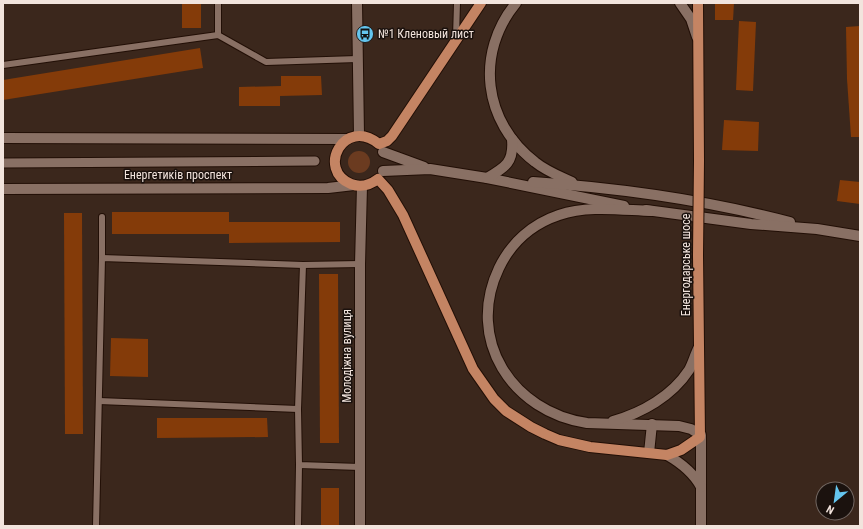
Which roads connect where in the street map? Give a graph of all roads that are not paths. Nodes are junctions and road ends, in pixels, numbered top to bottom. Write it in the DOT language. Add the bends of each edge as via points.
graph roads {
  1 [pos="218,3"];
  2 [pos="357,3"];
  3 [pos="457,3"];
  4 [pos="481,3"];
  5 [pos="516,3"];
  6 [pos="680,3"];
  7 [pos="698,3"];
  8 [pos="218,35"];
  9 [pos="456,39"];
  10 [pos="698,41"];
  11 [pos="357,59"];
  12 [pos="3,65"];
  13 [pos="358,136"];
  14 [pos="3,138"];
  15 [pos="347,139"];
  16 [pos="512,139"];
  17 [pos="381,148"];
  18 [pos="315,161"];
  19 [pos="3,163"];
  20 [pos="430,169"];
  21 [pos="380,175"];
  22 [pos="487,178"];
  23 [pos="577,185"];
  24 [pos="358,186"];
  25 [pos="3,189"];
  26 [pos="652,211"];
  27 [pos="102,217"];
  28 [pos="817,229"];
  29 [pos="860,236"];
  30 [pos="102,258"];
  31 [pos="360,264"];
  32 [pos="303,265"];
  33 [pos="699,347"];
  34 [pos="99,401"];
  35 [pos="298,409"];
  36 [pos="598,424"];
  37 [pos="652,424"];
  38 [pos="700,437"];
  39 [pos="649,453"];
  40 [pos="667,455"];
  41 [pos="299,465"];
  42 [pos="360,467"];
  43 [pos="701,488"];
  44 [pos="96,526"];
  45 [pos="298,526"];
  46 [pos="360,526"];
  47 [pos="701,526"];
  1 -- 8 [label="lane"];
  2 -- 11 [label="street"];
  3 -- 9 [label="lane"];
  4 -- 9 [label="main road"];
  5 -- 16 [label="street" via="496,36 490,61 490,86 496,112"];
  6 -- 10 [label="street" via="691,19"];
  7 -- 10 [label="main road, Енергодарське шосе"];
  8 -- 11 [label="lane" via="266,62"];
  8 -- 12 [label="lane"];
  9 -- 17 [label="main road" via="392,136"];
  10 -- 33 [label="main road, Енергодарське шосе, bridge"];
  11 -- 13 [label="street"];
  13 -- 15 [label="main road"];
  13 -- 17 [label="main road" via="373,139"];
  14 -- 15 [label="street"];
  15 -- 24 [label="main road" via="340,144 336,152 336,168 346,182"];
  16 -- 22 [label="street" via="512,156 509,162"];
  16 -- 23 [label="street" via="538,164"];
  17 -- 20 [label="street"];
  17 -- 21 [label="street" via="385,161"];
  18 -- 19 [label="street"];
  20 -- 21 [label="street"];
  20 -- 22 [label="street"];
  21 -- 24 [label="main road" via="368,185"];
  21 -- 39 [label="main road" via="403,215 473,369 494,399 506,411 531,427 559,440 590,447"];
  22 -- 23 [label="street"];
  22 -- 26 [label="street"];
  23 -- 28 [label="street" via="701,202"];
  24 -- 25 [label="street, Енергетиків проспект"];
  24 -- 31 [label="street, Молодіжна вулиця"];
  26 -- 28 [label="street"];
  26 -- 36 [label="street" via="586,209 558,215 518,240 498,270 491,290 489,332 496,358 509,380 528,399 551,413 575,422"];
  27 -- 30 [label="lane"];
  28 -- 29 [label="street"];
  30 -- 32 [label="lane"];
  30 -- 34 [label="lane"];
  31 -- 32 [label="lane"];
  31 -- 42 [label="street, Молодіжна вулиця"];
  32 -- 35 [label="lane"];
  33 -- 36 [label="street" via="683,378 664,396 630,416"];
  33 -- 38 [label="main road, Енергодарське шосе"];
  34 -- 35 [label="lane"];
  34 -- 44 [label="lane"];
  35 -- 41 [label="lane"];
  36 -- 37 [label="street"];
  37 -- 38 [label="street" via="685,427 696,431"];
  37 -- 39 [label="street"];
  38 -- 40 [label="main road" via="681,450"];
  38 -- 43 [label="street, Енергодарське шосе"];
  39 -- 40 [label="main road"];
  40 -- 43 [label="street" via="685,467"];
  41 -- 42 [label="lane"];
  41 -- 45 [label="lane"];
  42 -- 46 [label="street, Молодіжна вулиця"];
  43 -- 47 [label="street, Енергодарське шосе"];
}
